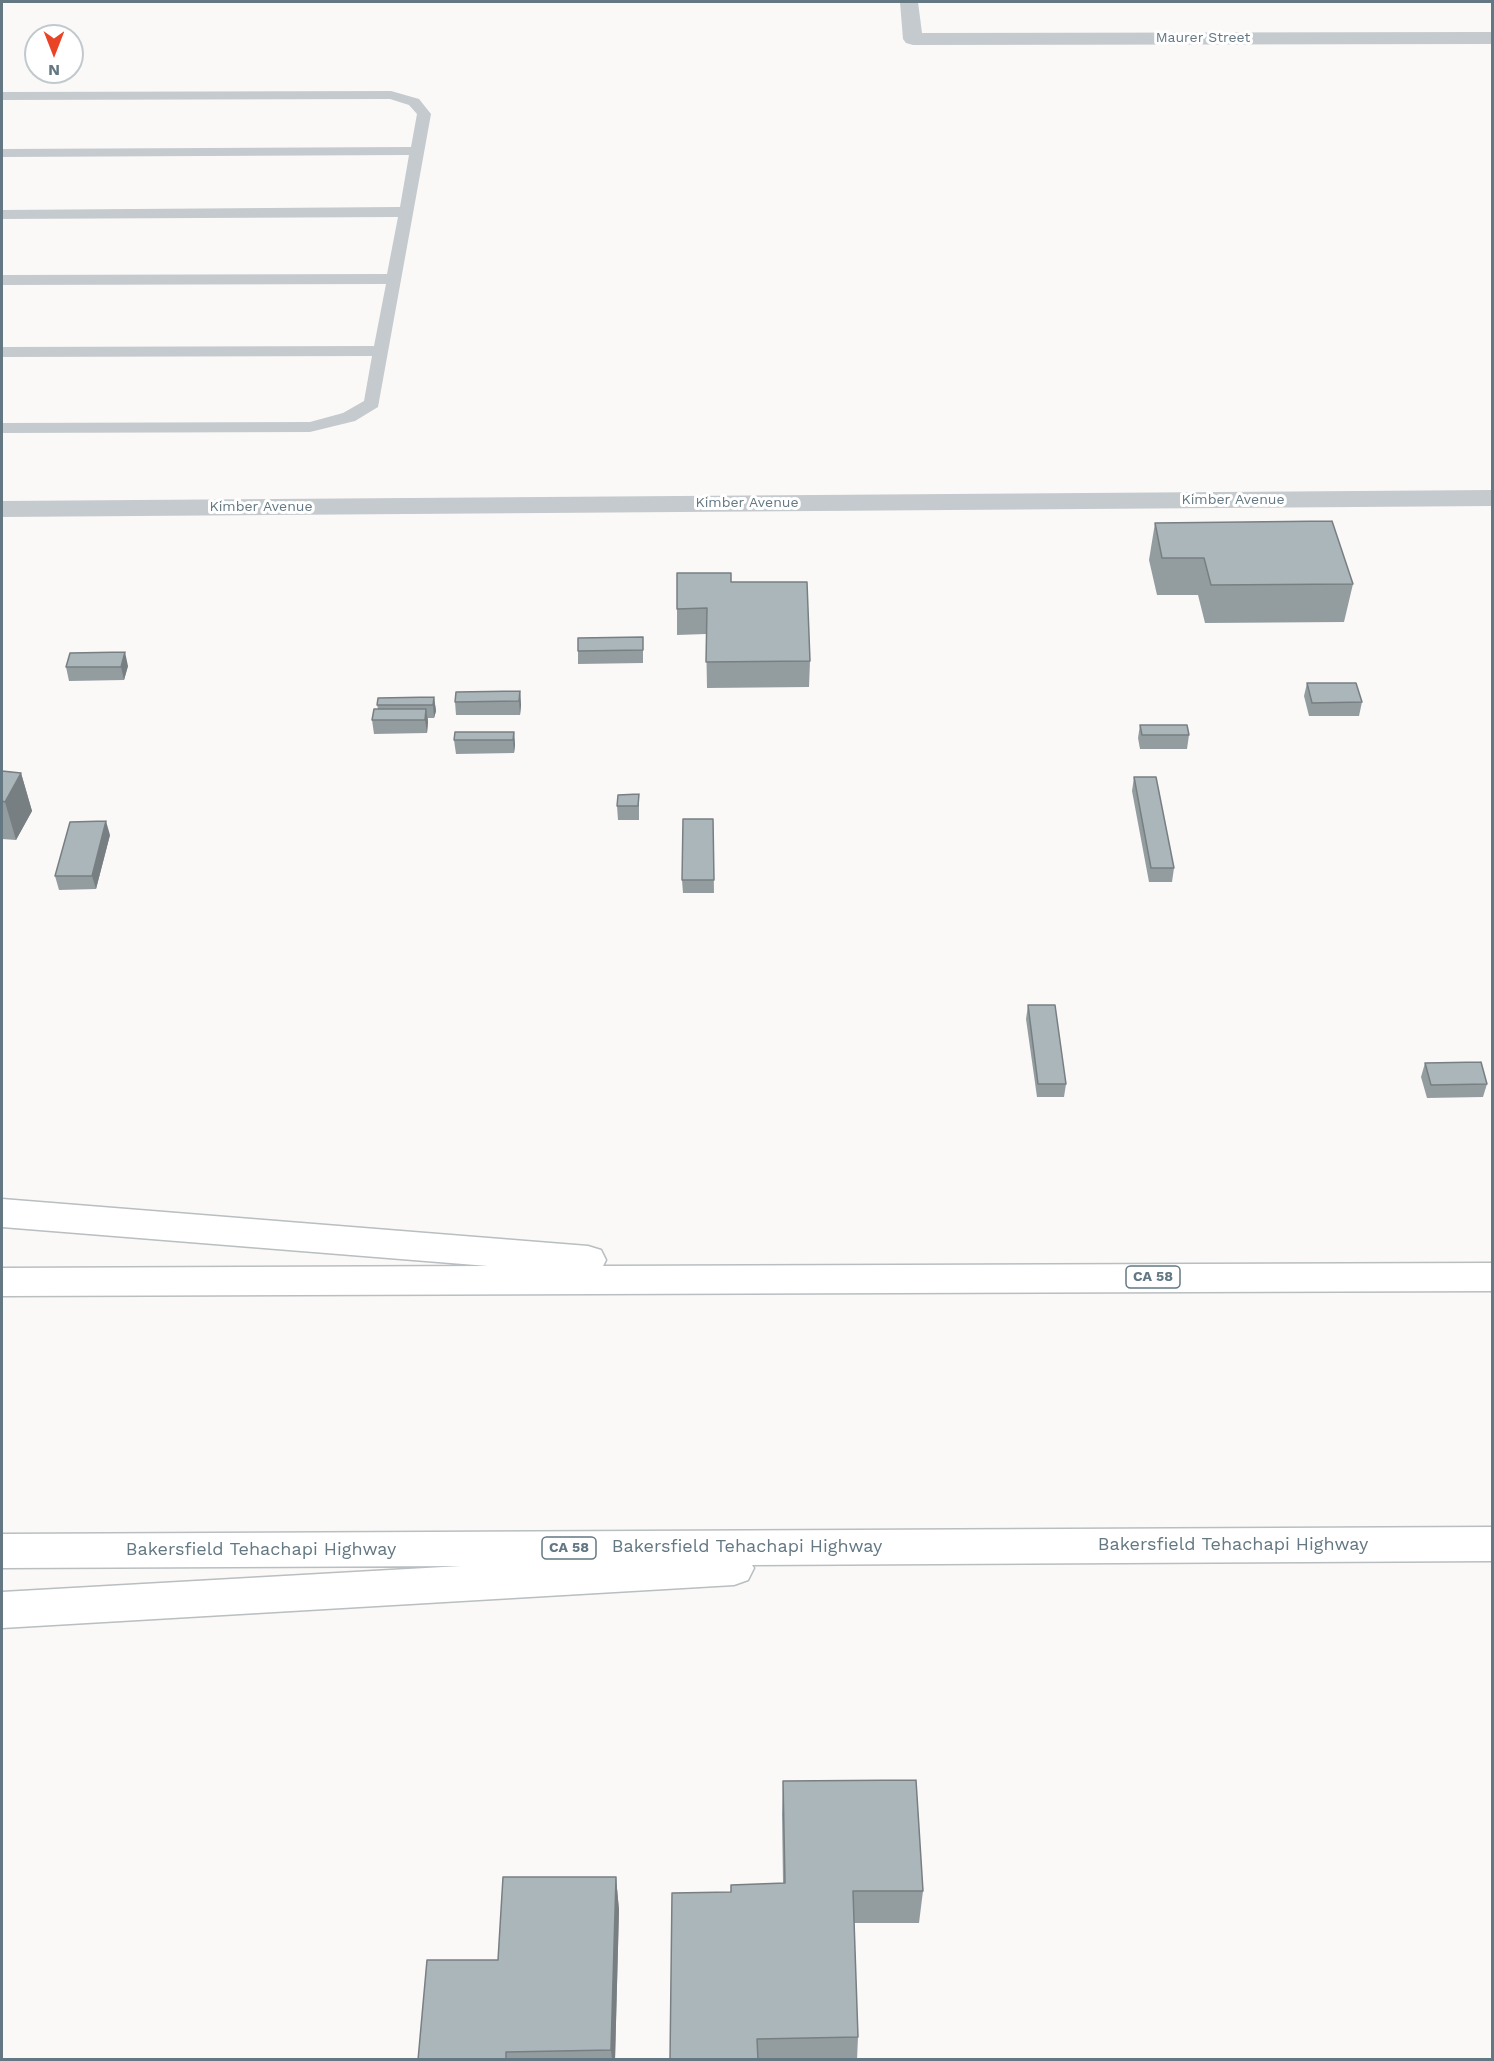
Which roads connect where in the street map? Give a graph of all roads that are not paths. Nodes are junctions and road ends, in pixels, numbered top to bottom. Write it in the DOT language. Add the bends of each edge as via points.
graph roads {
  1 [pos="909,2"];
  2 [pos="1492,38"];
  3 [pos="2,96"];
  4 [pos="418,152"];
  5 [pos="2,153"];
  6 [pos="407,212"];
  7 [pos="2,214"];
  8 [pos="394,279"];
  9 [pos="2,280"];
  10 [pos="381,351"];
  11 [pos="2,352"];
  12 [pos="2,428"];
  13 [pos="1492,498"];
  14 [pos="2,509"];
  15 [pos="2,1213"];
  16 [pos="814,1277"];
  17 [pos="1492,1277"];
  18 [pos="2,1282"];
  19 [pos="1492,1544"];
  20 [pos="1137,1545"];
  21 [pos="2,1551"];
  22 [pos="2,1610"];
  1 -- 2 [label="street, Maurer Street" via="913,39"];
  3 -- 4 [label="lane" via="391,95 414,102 424,114"];
  4 -- 5 [label="lane"];
  4 -- 6 [label="lane"];
  6 -- 7 [label="lane"];
  6 -- 8 [label="lane"];
  8 -- 9 [label="lane"];
  8 -- 10 [label="lane"];
  10 -- 11 [label="lane"];
  10 -- 12 [label="lane" via="372,403 349,417 310,427"];
  13 -- 14 [label="street, Kimber Avenue"];
  15 -- 16 [label="highway"];
  16 -- 17 [label="highway, CA 58"];
  16 -- 18 [label="highway, CA 58"];
  19 -- 20 [label="highway, Bakersfield Tehachapi Highway / CA 58"];
  20 -- 21 [label="highway, Bakersfield Tehachapi Highway / CA 58"];
  20 -- 22 [label="highway"];
}
